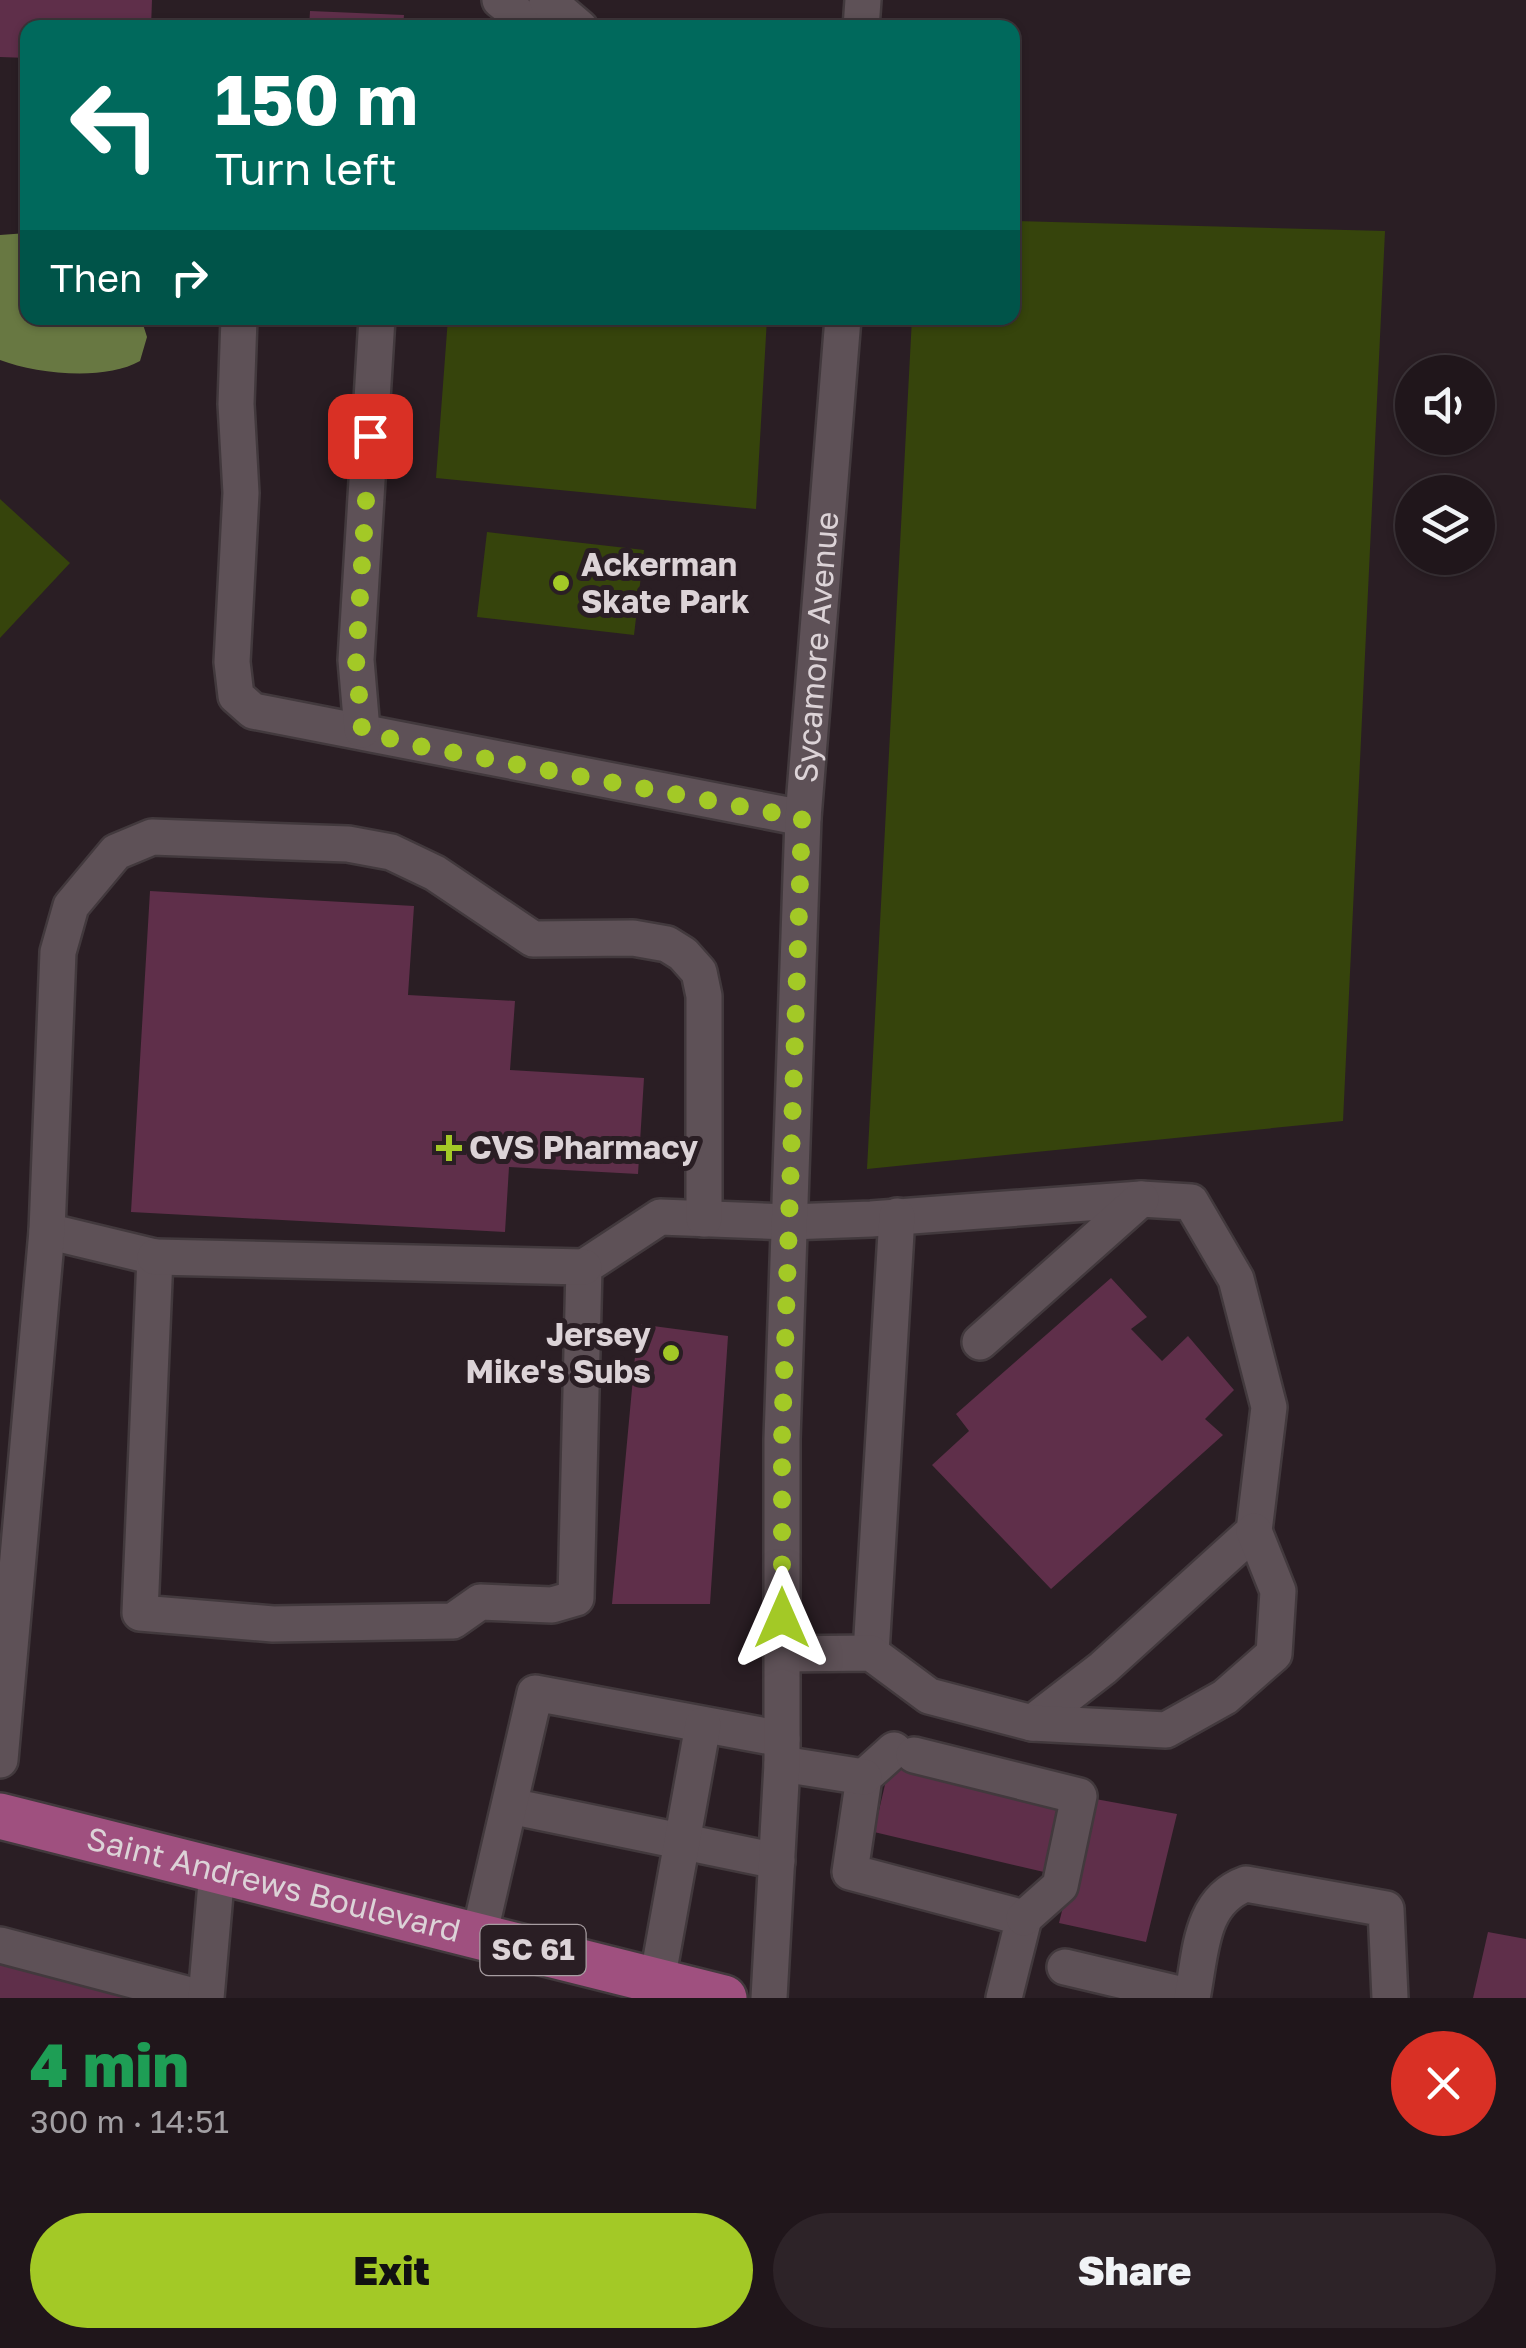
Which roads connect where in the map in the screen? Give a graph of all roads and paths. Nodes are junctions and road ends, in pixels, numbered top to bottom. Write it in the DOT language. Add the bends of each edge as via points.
graph roads {
  1 [pos="500,0"];
  2 [pos="547,0"];
  3 [pos="525,20"];
  4 [pos="571,20"];
  5 [pos="239,325"];
  6 [pos="376,325"];
  7 [pos="841,325"];
  8 [pos="362,730"];
  9 [pos="802,818"];
  10 [pos="1141,1199"];
  11 [pos="897,1216"];
  12 [pos="704,1219"];
  13 [pos="789,1222"];
  14 [pos="47,1231"];
  15 [pos="155,1257"];
  16 [pos="584,1267"];
  17 [pos="980,1342"];
  18 [pos="1254,1531"];
  19 [pos="871,1653"];
  20 [pos="782,1654"];
  21 [pos="1032,1723"];
  22 [pos="703,1725"];
  23 [pos="782,1752"];
  24 [pos="0,1760"];
  25 [pos="864,1777"];
  26 [pos="510,1806"];
  27 [pos="0,1816"];
  28 [pos="681,1843"];
  29 [pos="776,1861"];
  30 [pos="217,1870"];
  31 [pos="1024,1918"];
  32 [pos="479,1936"];
  33 [pos="0,1945"];
  34 [pos="1065,1967"];
  35 [pos="657,1981"];
  36 [pos="203,1998"];
  37 [pos="724,1998"];
  38 [pos="769,1998"];
  39 [pos="1004,1998"];
  40 [pos="1192,1998"];
  41 [pos="1390,1998"];
  1 -- 3 [label="street"];
  2 -- 4 [label="street"];
  5 -- 8 [label="street" via="236,696 253,711"];
  6 -- 8 [label="street" via="356,660"];
  7 -- 9 [label="street, Sycamore Avenue"];
  8 -- 9 [label="street"];
  9 -- 13 [label="street, Sycamore Avenue"];
  10 -- 11 [label="street"];
  10 -- 17 [label="street"];
  10 -- 18 [label="street" via="1190,1202 1236,1279 1268,1407"];
  11 -- 13 [label="street"];
  11 -- 19 [label="street"];
  12 -- 13 [label="street"];
  12 -- 14 [label="street" via="704,996 699,972 684,954 633,938 533,939 435,872 391,852 348,844 152,837 116,852 71,906 62,937"];
  12 -- 16 [label="street" via="660,1218"];
  13 -- 20 [label="street, Sycamore Avenue"];
  14 -- 15 [label="street"];
  14 -- 24 [label="street"];
  15 -- 16 [label="street"];
  15 -- 16 [label="street" via="140,1613 274,1624 453,1621 480,1602 552,1606 576,1598"];
  18 -- 21 [label="street"];
  18 -- 21 [label="street" via="1278,1591 1274,1654 1225,1697 1166,1730"];
  19 -- 20 [label="street"];
  19 -- 21 [label="street" via="929,1696"];
  20 -- 23 [label="street, Sycamore Avenue"];
  22 -- 23 [label="street"];
  22 -- 26 [label="street" via="534,1693"];
  22 -- 28 [label="street"];
  23 -- 25 [label="street"];
  23 -- 29 [label="street, Sycamore Avenue"];
  25 -- 31 [label="street" via="850,1872"];
  25 -- 31 [label="street" via="904,1753 1079,1796 1060,1886"];
  26 -- 28 [label="street"];
  26 -- 32 [label="street"];
  27 -- 30 [label="main road, Saint Andrews Boulevard / SC 61"];
  28 -- 29 [label="street"];
  28 -- 35 [label="street"];
  29 -- 38 [label="street, Sycamore Avenue"];
  30 -- 32 [label="main road, Saint Andrews Boulevard / SC 61"];
  30 -- 36 [label="street"];
  31 -- 39 [label="street"];
  32 -- 35 [label="main road, Saint Andrews Boulevard / SC 61"];
  33 -- 36 [label="street"];
  34 -- 40 [label="street"];
  35 -- 37 [label="main road, Saint Andrews Boulevard / SC 61"];
  40 -- 41 [label="street" via="1211,1908 1226,1891 1246,1884 1386,1908"];
}
